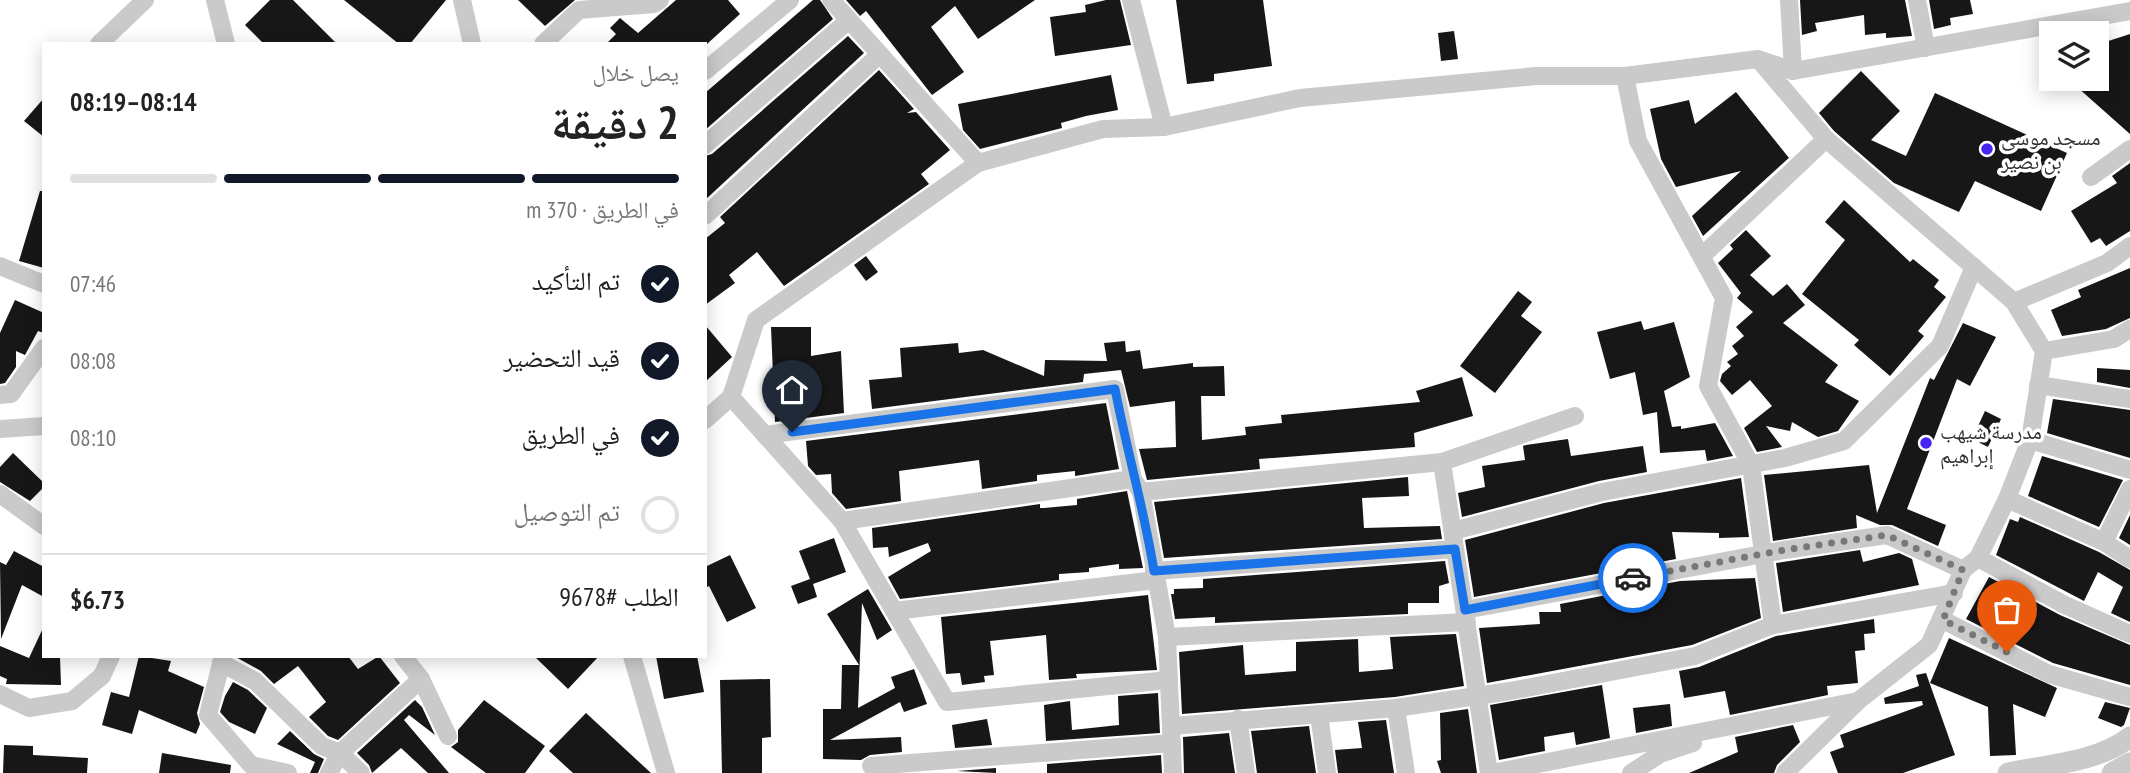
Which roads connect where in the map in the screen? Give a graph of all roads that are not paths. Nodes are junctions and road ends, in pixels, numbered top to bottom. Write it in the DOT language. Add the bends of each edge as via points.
graph roads {
  1 [pos="145,0"];
  2 [pos="215,0"];
  3 [pos="463,0"];
  4 [pos="660,0"];
  5 [pos="790,0"];
  6 [pos="831,0"];
  7 [pos="1131,0"];
  8 [pos="1789,0"];
  9 [pos="1917,0"];
  10 [pos="2130,10"];
  11 [pos="849,20"];
  12 [pos="101,42"];
  13 [pos="226,42"];
  14 [pos="472,42"];
  15 [pos="545,42"];
  16 [pos="1926,48"];
  17 [pos="880,54"];
  18 [pos="1758,59"];
  19 [pos="707,69"];
  20 [pos="1793,71"];
  21 [pos="1625,76"];
  22 [pos="1164,127"];
  23 [pos="1826,139"];
  24 [pos="707,143"];
  25 [pos="2130,149"];
  26 [pos="978,163"];
  27 [pos="2091,177"];
  28 [pos="707,214"];
  29 [pos="2130,246"];
  30 [pos="1703,255"];
  31 [pos="0,266"];
  32 [pos="1974,267"];
  33 [pos="42,283"];
  34 [pos="2014,302"];
  35 [pos="2130,329"];
  36 [pos="42,351"];
  37 [pos="2044,351"];
  38 [pos="2038,385"];
  39 [pos="0,395"];
  40 [pos="731,397"];
  41 [pos="2130,399"];
  42 [pos="1575,416"];
  43 [pos="707,418"];
  44 [pos="42,426"];
  45 [pos="0,429"];
  46 [pos="765,435"];
  47 [pos="2030,440"];
  48 [pos="1442,462"];
  49 [pos="1751,465"];
  50 [pos="2130,470"];
  51 [pos="1137,486"];
  52 [pos="2130,489"];
  53 [pos="0,494"];
  54 [pos="2007,499"];
  55 [pos="842,521"];
  56 [pos="42,525"];
  57 [pos="1454,540"];
  58 [pos="2104,542"];
  59 [pos="1763,554"];
  60 [pos="1978,558"];
  61 [pos="2130,559"];
  62 [pos="1963,570"];
  63 [pos="1155,575"];
  64 [pos="1954,593"];
  65 [pos="894,611"];
  66 [pos="1466,616"];
  67 [pos="1943,620"];
  68 [pos="1773,625"];
  69 [pos="2130,634"];
  70 [pos="1167,637"];
  71 [pos="110,658"];
  72 [pos="404,658"];
  73 [pos="633,658"];
  74 [pos="222,659"];
  75 [pos="421,679"];
  76 [pos="1169,680"];
  77 [pos="0,694"];
  78 [pos="1478,696"];
  79 [pos="2130,697"];
  80 [pos="1858,701"];
  81 [pos="1396,708"];
  82 [pos="1319,714"];
  83 [pos="1772,718"];
  84 [pos="1238,719"];
  85 [pos="1172,735"];
  86 [pos="448,736"];
  87 [pos="2130,737"];
  88 [pos="340,753"];
  89 [pos="2130,763"];
  90 [pos="871,766"];
  91 [pos="288,773"];
  92 [pos="328,773"];
  93 [pos="360,773"];
  94 [pos="666,773"];
  95 [pos="1173,773"];
  96 [pos="1246,773"];
  97 [pos="1327,773"];
  98 [pos="1406,773"];
  99 [pos="1491,773"];
  100 [pos="1631,773"];
  101 [pos="1785,773"];
  102 [pos="2008,773"];
  103 [pos="2112,773"];
  1 -- 12 [label="street"];
  2 -- 13 [label="street"];
  3 -- 14 [label="street"];
  4 -- 15 [label="street" via="579,10"];
  5 -- 19 [label="street"];
  6 -- 11 [label="street"];
  7 -- 22 [label="street"];
  8 -- 20 [label="street"];
  9 -- 16 [label="street"];
  10 -- 16 [label="street"];
  11 -- 17 [label="street"];
  11 -- 24 [label="street"];
  16 -- 20 [label="street"];
  17 -- 26 [label="street"];
  17 -- 28 [label="street"];
  18 -- 20 [label="street"];
  18 -- 21 [label="street"];
  18 -- 23 [label="street"];
  21 -- 22 [label="street" via="1536,76 1300,98"];
  21 -- 30 [label="street" via="1638,141"];
  22 -- 26 [label="street" via="1103,129"];
  23 -- 30 [label="street"];
  23 -- 32 [label="street"];
  25 -- 27 [label="street"];
  26 -- 40 [label="street" via="756,320"];
  29 -- 34 [label="street" via="2107,263"];
  30 -- 49 [label="street" via="1724,298 1708,386"];
  31 -- 33 [label="street"];
  32 -- 34 [label="street"];
  32 -- 49 [label="street" via="1940,346 1844,441"];
  34 -- 37 [label="street"];
  35 -- 37 [label="street" via="2114,339"];
  36 -- 39 [label="street" via="11,394"];
  37 -- 38 [label="street"];
  38 -- 41 [label="street"];
  38 -- 47 [label="street"];
  40 -- 43 [label="street"];
  40 -- 46 [label="street"];
  42 -- 48 [label="street"];
  44 -- 45 [label="street"];
  46 -- 51 [label="street" via="1115,389"];
  46 -- 55 [label="street"];
  47 -- 50 [label="street"];
  47 -- 54 [label="street"];
  48 -- 51 [label="street"];
  48 -- 57 [label="street"];
  49 -- 57 [label="street" via="1602,492"];
  49 -- 59 [label="street"];
  51 -- 55 [label="street"];
  51 -- 63 [label="street"];
  52 -- 58 [label="street"];
  53 -- 56 [label="street"];
  54 -- 58 [label="street"];
  54 -- 60 [label="street"];
  55 -- 65 [label="street"];
  57 -- 63 [label="street"];
  57 -- 66 [label="street"];
  58 -- 61 [label="street"];
  59 -- 62 [label="street" via="1887,535"];
  59 -- 66 [label="street"];
  59 -- 68 [label="street"];
  60 -- 62 [label="street"];
  60 -- 69 [label="street"];
  62 -- 64 [label="street"];
  63 -- 65 [label="street"];
  63 -- 70 [label="street"];
  64 -- 67 [label="street"];
  64 -- 68 [label="street"];
  65 -- 76 [label="street" via="947,702"];
  66 -- 70 [label="street"];
  66 -- 78 [label="street"];
  67 -- 79 [label="street" via="2049,674"];
  67 -- 80 [label="street" via="1929,645"];
  68 -- 78 [label="street" via="1695,656"];
  70 -- 76 [label="street"];
  71 -- 77 [label="street" via="102,676 72,701 29,708"];
  72 -- 75 [label="street"];
  73 -- 94 [label="street"];
  74 -- 88 [label="street" via="255,681 323,746"];
  74 -- 91 [label="street" via="208,715 251,765"];
  75 -- 86 [label="street"];
  75 -- 88 [label="street"];
  76 -- 85 [label="street"];
  78 -- 81 [label="street"];
  78 -- 99 [label="street"];
  80 -- 83 [label="street"];
  80 -- 101 [label="street"];
  81 -- 82 [label="street"];
  81 -- 98 [label="street"];
  82 -- 84 [label="street"];
  82 -- 97 [label="street"];
  83 -- 99 [label="street"];
  83 -- 100 [label="street" via="1660,754"];
  84 -- 85 [label="street"];
  84 -- 96 [label="street"];
  85 -- 90 [label="street"];
  85 -- 95 [label="street"];
  87 -- 102 [label="street" via="2080,758"];
  88 -- 92 [label="street"];
  88 -- 93 [label="street"];
  89 -- 103 [label="street"];
}
